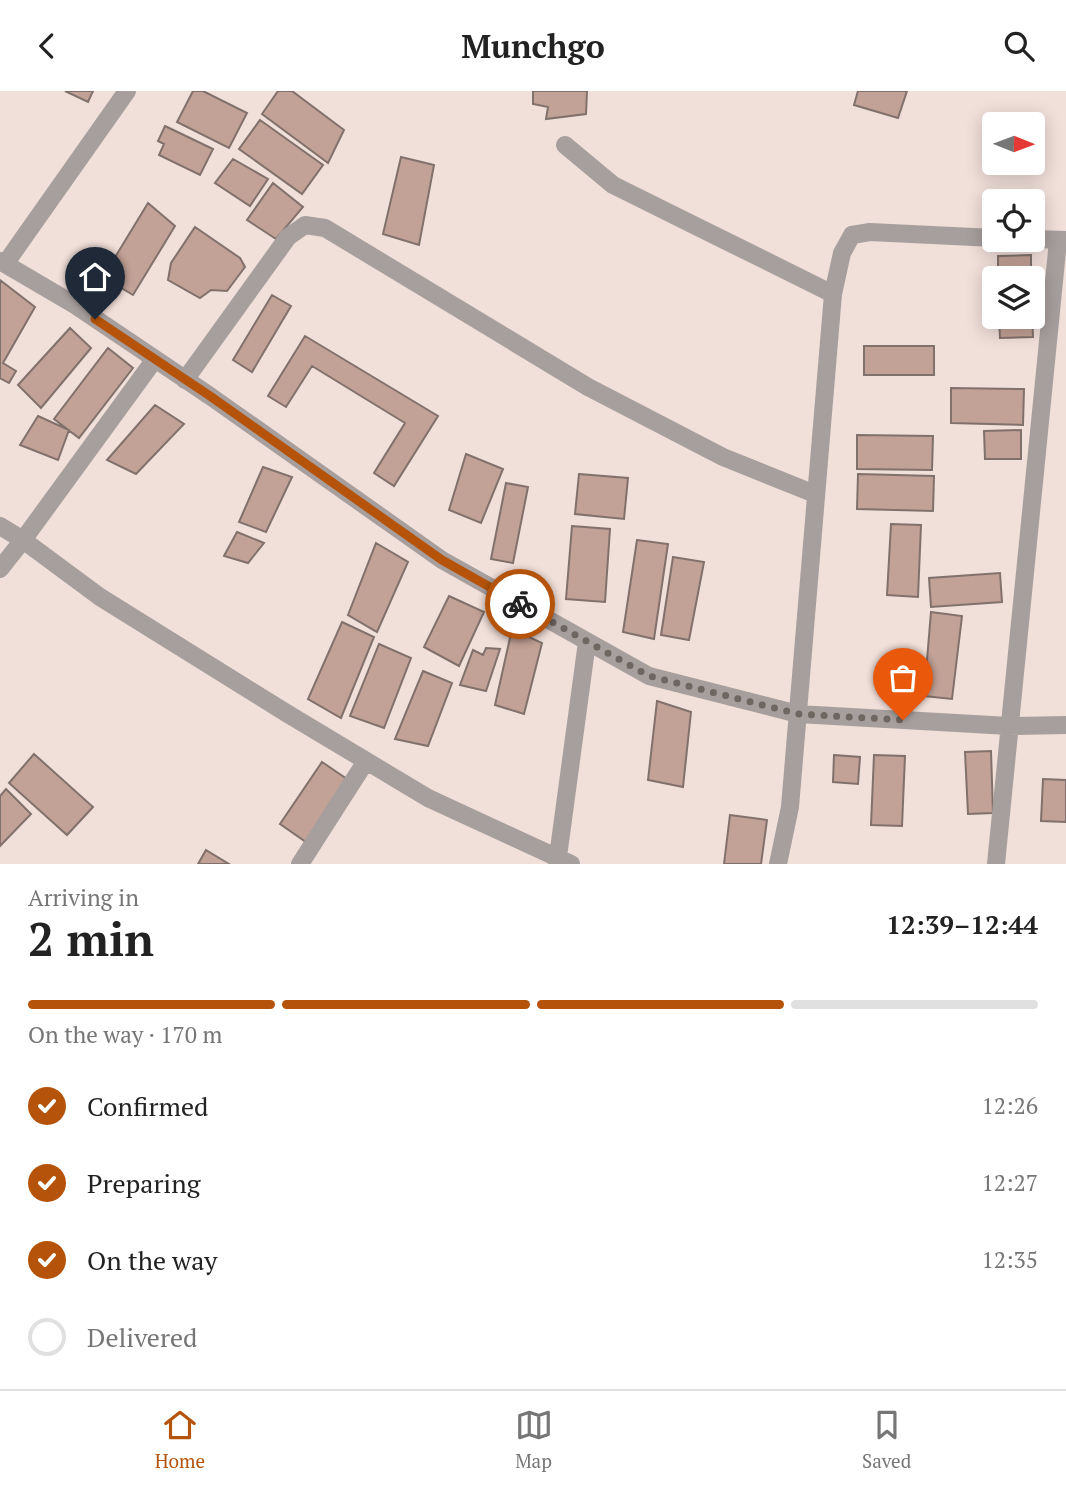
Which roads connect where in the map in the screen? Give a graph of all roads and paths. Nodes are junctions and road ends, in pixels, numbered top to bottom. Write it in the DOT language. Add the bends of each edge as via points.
graph roads {
  1 [pos="127,91"];
  2 [pos="565,145"];
  3 [pos="982,237"];
  4 [pos="1062,240"];
  5 [pos="2,262"];
  6 [pos="833,294"];
  7 [pos="155,359"];
  8 [pos="185,380"];
  9 [pos="815,494"];
  10 [pos="0,526"];
  11 [pos="23,540"];
  12 [pos="0,569"];
  13 [pos="587,642"];
  14 [pos="798,714"];
  15 [pos="1066,725"];
  16 [pos="1009,726"];
  17 [pos="366,761"];
  18 [pos="562,862"];
  19 [pos="300,864"];
  20 [pos="778,864"];
  21 [pos="996,864"];
  1 -- 5 [label="street"];
  2 -- 6 [label="street" via="613,185"];
  3 -- 6 [label="street" via="852,235 842,253"];
  4 -- 16 [label="street"];
  5 -- 7 [label="street"];
  6 -- 9 [label="street"];
  7 -- 8 [label="street"];
  7 -- 11 [label="street"];
  8 -- 9 [label="street" via="288,237 305,226 325,228 589,387 723,457"];
  8 -- 13 [label="street" via="442,560"];
  9 -- 14 [label="street"];
  10 -- 11 [label="street"];
  11 -- 12 [label="street"];
  11 -- 17 [label="street" via="100,597"];
  13 -- 14 [label="street" via="649,676"];
  13 -- 18 [label="street"];
  14 -- 16 [label="street"];
  14 -- 20 [label="street" via="790,807"];
  15 -- 16 [label="street"];
  16 -- 21 [label="street"];
  17 -- 18 [label="street" via="428,798"];
  17 -- 19 [label="street"];
}
